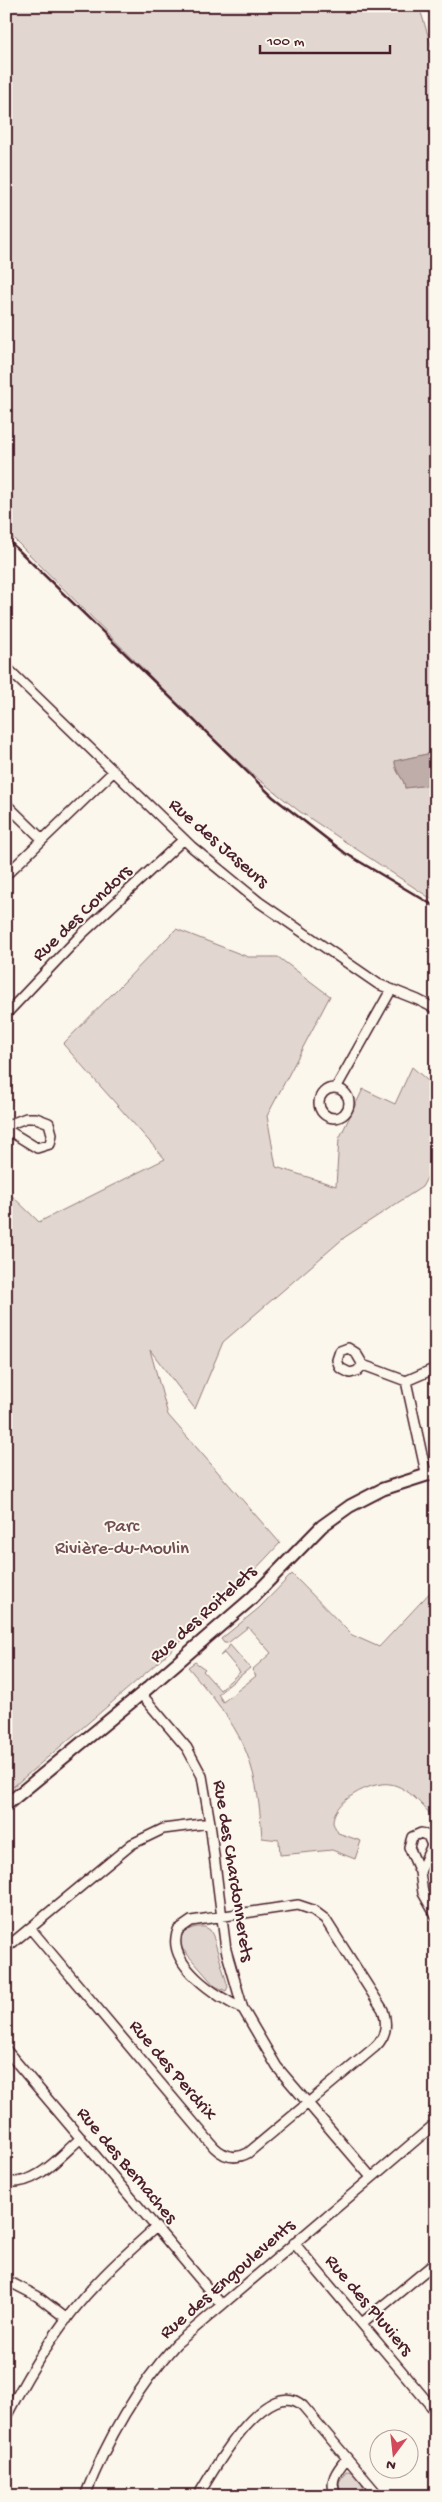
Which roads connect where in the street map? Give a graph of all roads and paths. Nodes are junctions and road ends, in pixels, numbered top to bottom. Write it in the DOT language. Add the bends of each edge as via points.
graph roads {
  1 [pos="6,667"];
  2 [pos="114,771"];
  3 [pos="6,804"];
  4 [pos="42,839"];
  5 [pos="184,839"];
  6 [pos="6,875"];
  7 [pos="391,990"];
  8 [pos="436,1009"];
  9 [pos="6,1014"];
  10 [pos="336,1088"];
  11 [pos="6,1129"];
  12 [pos="363,1365"];
  13 [pos="436,1368"];
  14 [pos="406,1381"];
  15 [pos="431,1473"];
  16 [pos="141,1694"];
  17 [pos="6,1805"];
  18 [pos="210,1823"];
  19 [pos="420,1872"];
  20 [pos="221,1915"];
  21 [pos="436,1916"];
  22 [pos="30,1928"];
  23 [pos="6,1948"];
  24 [pos="243,2009"];
  25 [pos="6,2050"];
  26 [pos="307,2103"];
  27 [pos="436,2123"];
  28 [pos="81,2138"];
  29 [pos="371,2177"];
  30 [pos="6,2182"];
  31 [pos="156,2227"];
  32 [pos="294,2243"];
  33 [pos="435,2264"];
  34 [pos="6,2280"];
  35 [pos="221,2304"];
  36 [pos="67,2319"];
  37 [pos="362,2323"];
  38 [pos="10,2400"];
  39 [pos="436,2412"];
  40 [pos="6,2417"];
  41 [pos="347,2458"];
  42 [pos="377,2494"];
  43 [pos="85,2496"];
  44 [pos="198,2496"];
  45 [pos="337,2496"];
  46 [pos="366,2496"];
  1 -- 2 [label="street, Rue des Jaseurs"];
  2 -- 4 [label="street"];
  2 -- 5 [label="street, Rue des Jaseurs"];
  3 -- 4 [label="street"];
  4 -- 6 [label="street"];
  5 -- 7 [label="street, Rue des Jaseurs" via="259,902"];
  5 -- 9 [label="street, Rue des Condors" via="82,934"];
  7 -- 8 [label="street, Rue des Jaseurs"];
  7 -- 10 [label="street"];
  11 -- 11 [label="street" via="18,1121 36,1118 49,1123 50,1144 37,1148"];
  12 -- 14 [label="street"];
  13 -- 14 [label="street"];
  14 -- 15 [label="street"];
  15 -- 16 [label="street, Rue des Roitelets" via="383,1489 350,1506 322,1526 251,1599"];
  16 -- 17 [label="street, Rue des Roitelets"];
  16 -- 18 [label="street, Rue des Chardonnerets" via="187,1748 198,1767"];
  18 -- 20 [label="street, Rue des Chardonnerets"];
  18 -- 22 [label="street" via="163,1830 132,1844"];
  19 -- 21 [label="street" via="423,1893"];
  20 -- 24 [label="street, Rue des Chardonnerets" via="230,1971"];
  20 -- 24 [label="street, Rue des Perdrix" via="183,1924 176,1934 175,1948 211,1992"];
  20 -- 26 [label="street, Rue des Perdrix" via="298,1905 313,1910 324,1919 383,2010 386,2026 381,2042"];
  22 -- 23 [label="street"];
  22 -- 26 [label="street, Rue des Perdrix" via="219,2152 235,2157 248,2153"];
  24 -- 26 [label="street, Rue des Chardonnerets" via="277,2067"];
  25 -- 28 [label="street, Rue des Bernaches"];
  26 -- 29 [label="street, Rue des Chardonnerets"];
  27 -- 29 [label="street, Rue des Engoulevents"];
  28 -- 30 [label="street" via="34,2177 16,2183"];
  28 -- 31 [label="street, Rue des Bernaches"];
  29 -- 32 [label="street, Rue des Engoulevents"];
  31 -- 35 [label="street, Rue des Bernaches"];
  31 -- 36 [label="street" via="105,2274"];
  32 -- 35 [label="street, Rue des Engoulevents"];
  32 -- 37 [label="street, Rue des Pluviers"];
  33 -- 37 [label="street"];
  34 -- 36 [label="street"];
  35 -- 43 [label="street, Rue des Engoulevents" via="176,2344 138,2390 107,2443"];
  36 -- 38 [label="street"];
  37 -- 39 [label="street, Rue des Pluviers"];
  38 -- 40 [label="street"];
  41 -- 42 [label="street"];
  41 -- 44 [label="street" via="303,2406 292,2399 272,2401 252,2420 218,2463"];
  41 -- 45 [label="street" via="333,2480"];
  42 -- 46 [label="street"];
}
